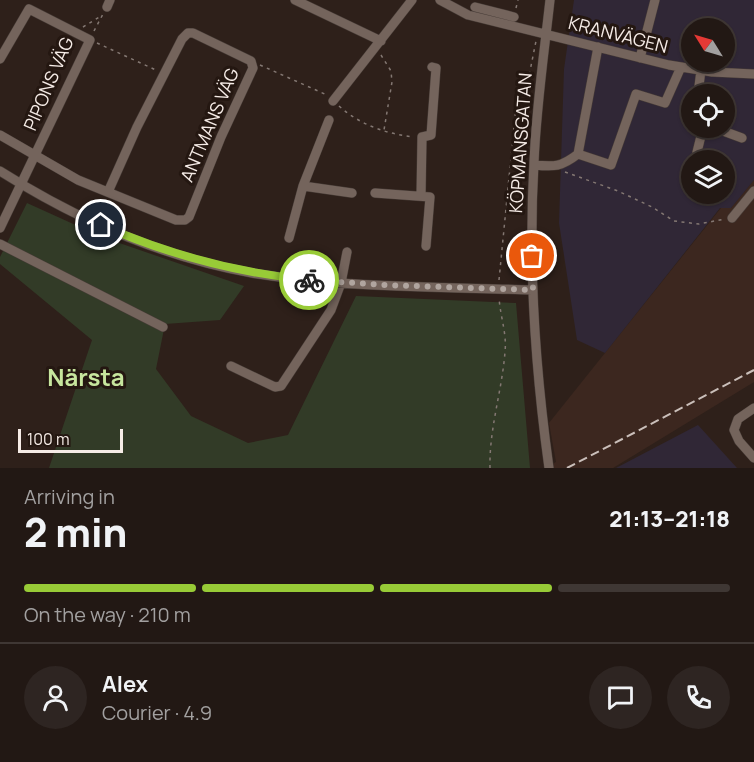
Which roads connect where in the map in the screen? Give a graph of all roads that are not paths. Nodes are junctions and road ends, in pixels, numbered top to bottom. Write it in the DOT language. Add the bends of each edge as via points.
graph roads {
  1 [pos="295,0"];
  2 [pos="412,0"];
  3 [pos="440,0"];
  4 [pos="550,0"];
  5 [pos="655,0"];
  6 [pos="474,8"];
  7 [pos="514,17"];
  8 [pos="542,32"];
  9 [pos="381,40"];
  10 [pos="598,47"];
  11 [pos="640,58"];
  12 [pos="0,59"];
  13 [pos="432,67"];
  14 [pos="681,67"];
  15 [pos="728,72"];
  16 [pos="754,74"];
  17 [pos="333,101"];
  18 [pos="329,120"];
  19 [pos="0,135"];
  20 [pos="735,135"];
  21 [pos="742,138"];
  22 [pos="578,154"];
  23 [pos="35,156"];
  24 [pos="534,165"];
  25 [pos="0,171"];
  26 [pos="21,184"];
  27 [pos="303,186"];
  28 [pos="754,191"];
  29 [pos="108,192"];
  30 [pos="352,193"];
  31 [pos="375,193"];
  32 [pos="421,196"];
  33 [pos="732,218"];
  34 [pos="0,228"];
  35 [pos="289,238"];
  36 [pos="0,244"];
  37 [pos="426,246"];
  38 [pos="347,252"];
  39 [pos="341,283"];
  40 [pos="533,290"];
  41 [pos="163,327"];
  42 [pos="231,366"];
  43 [pos="754,408"];
  44 [pos="754,458"];
  45 [pos="549,468"];
  1 -- 9 [label="street"];
  2 -- 9 [label="street"];
  3 -- 6 [label="street"];
  4 -- 8 [label="street, KÖPMANSGATAN"];
  5 -- 11 [label="street"];
  6 -- 7 [label="street"];
  6 -- 8 [label="street, KRANVÄGEN"];
  8 -- 10 [label="street, KRANVÄGEN"];
  8 -- 24 [label="street, KÖPMANSGATAN"];
  9 -- 17 [label="street"];
  10 -- 11 [label="street, KRANVÄGEN"];
  10 -- 22 [label="street"];
  11 -- 14 [label="street, KRANVÄGEN"];
  12 -- 23 [label="street, PIPONS VÄG" via="29,9 90,40"];
  13 -- 32 [label="street" via="436,68 431,135 422,137"];
  14 -- 22 [label="street" via="665,102 636,94 611,165"];
  15 -- 16 [label="street, KRANVÄGEN"];
  18 -- 27 [label="street"];
  19 -- 23 [label="street, PIPONS VÄG"];
  20 -- 21 [label="street"];
  22 -- 24 [label="street" via="555,167"];
  23 -- 26 [label="street, PIPONS VÄG"];
  23 -- 29 [label="street, ANTMANS VÄG"];
  24 -- 40 [label="street, KÖPMANSGATAN"];
  25 -- 26 [label="street"];
  26 -- 34 [label="street, PIPONS VÄG"];
  26 -- 39 [label="street" via="101,225 195,259 250,272"];
  27 -- 30 [label="street"];
  27 -- 35 [label="street"];
  28 -- 33 [label="street"];
  29 -- 29 [label="street, ANTMANS VÄG" via="164,74 188,33 253,63 189,217 176,220"];
  31 -- 32 [label="street"];
  32 -- 37 [label="street" via="430,197"];
  36 -- 41 [label="street"];
  38 -- 39 [label="street"];
  39 -- 40 [label="street"];
  39 -- 42 [label="street" via="326,318 281,386 275,387"];
  40 -- 45 [label="street, KÖPMANSGATAN"];
  43 -- 44 [label="street" via="738,419 734,430"];
}
